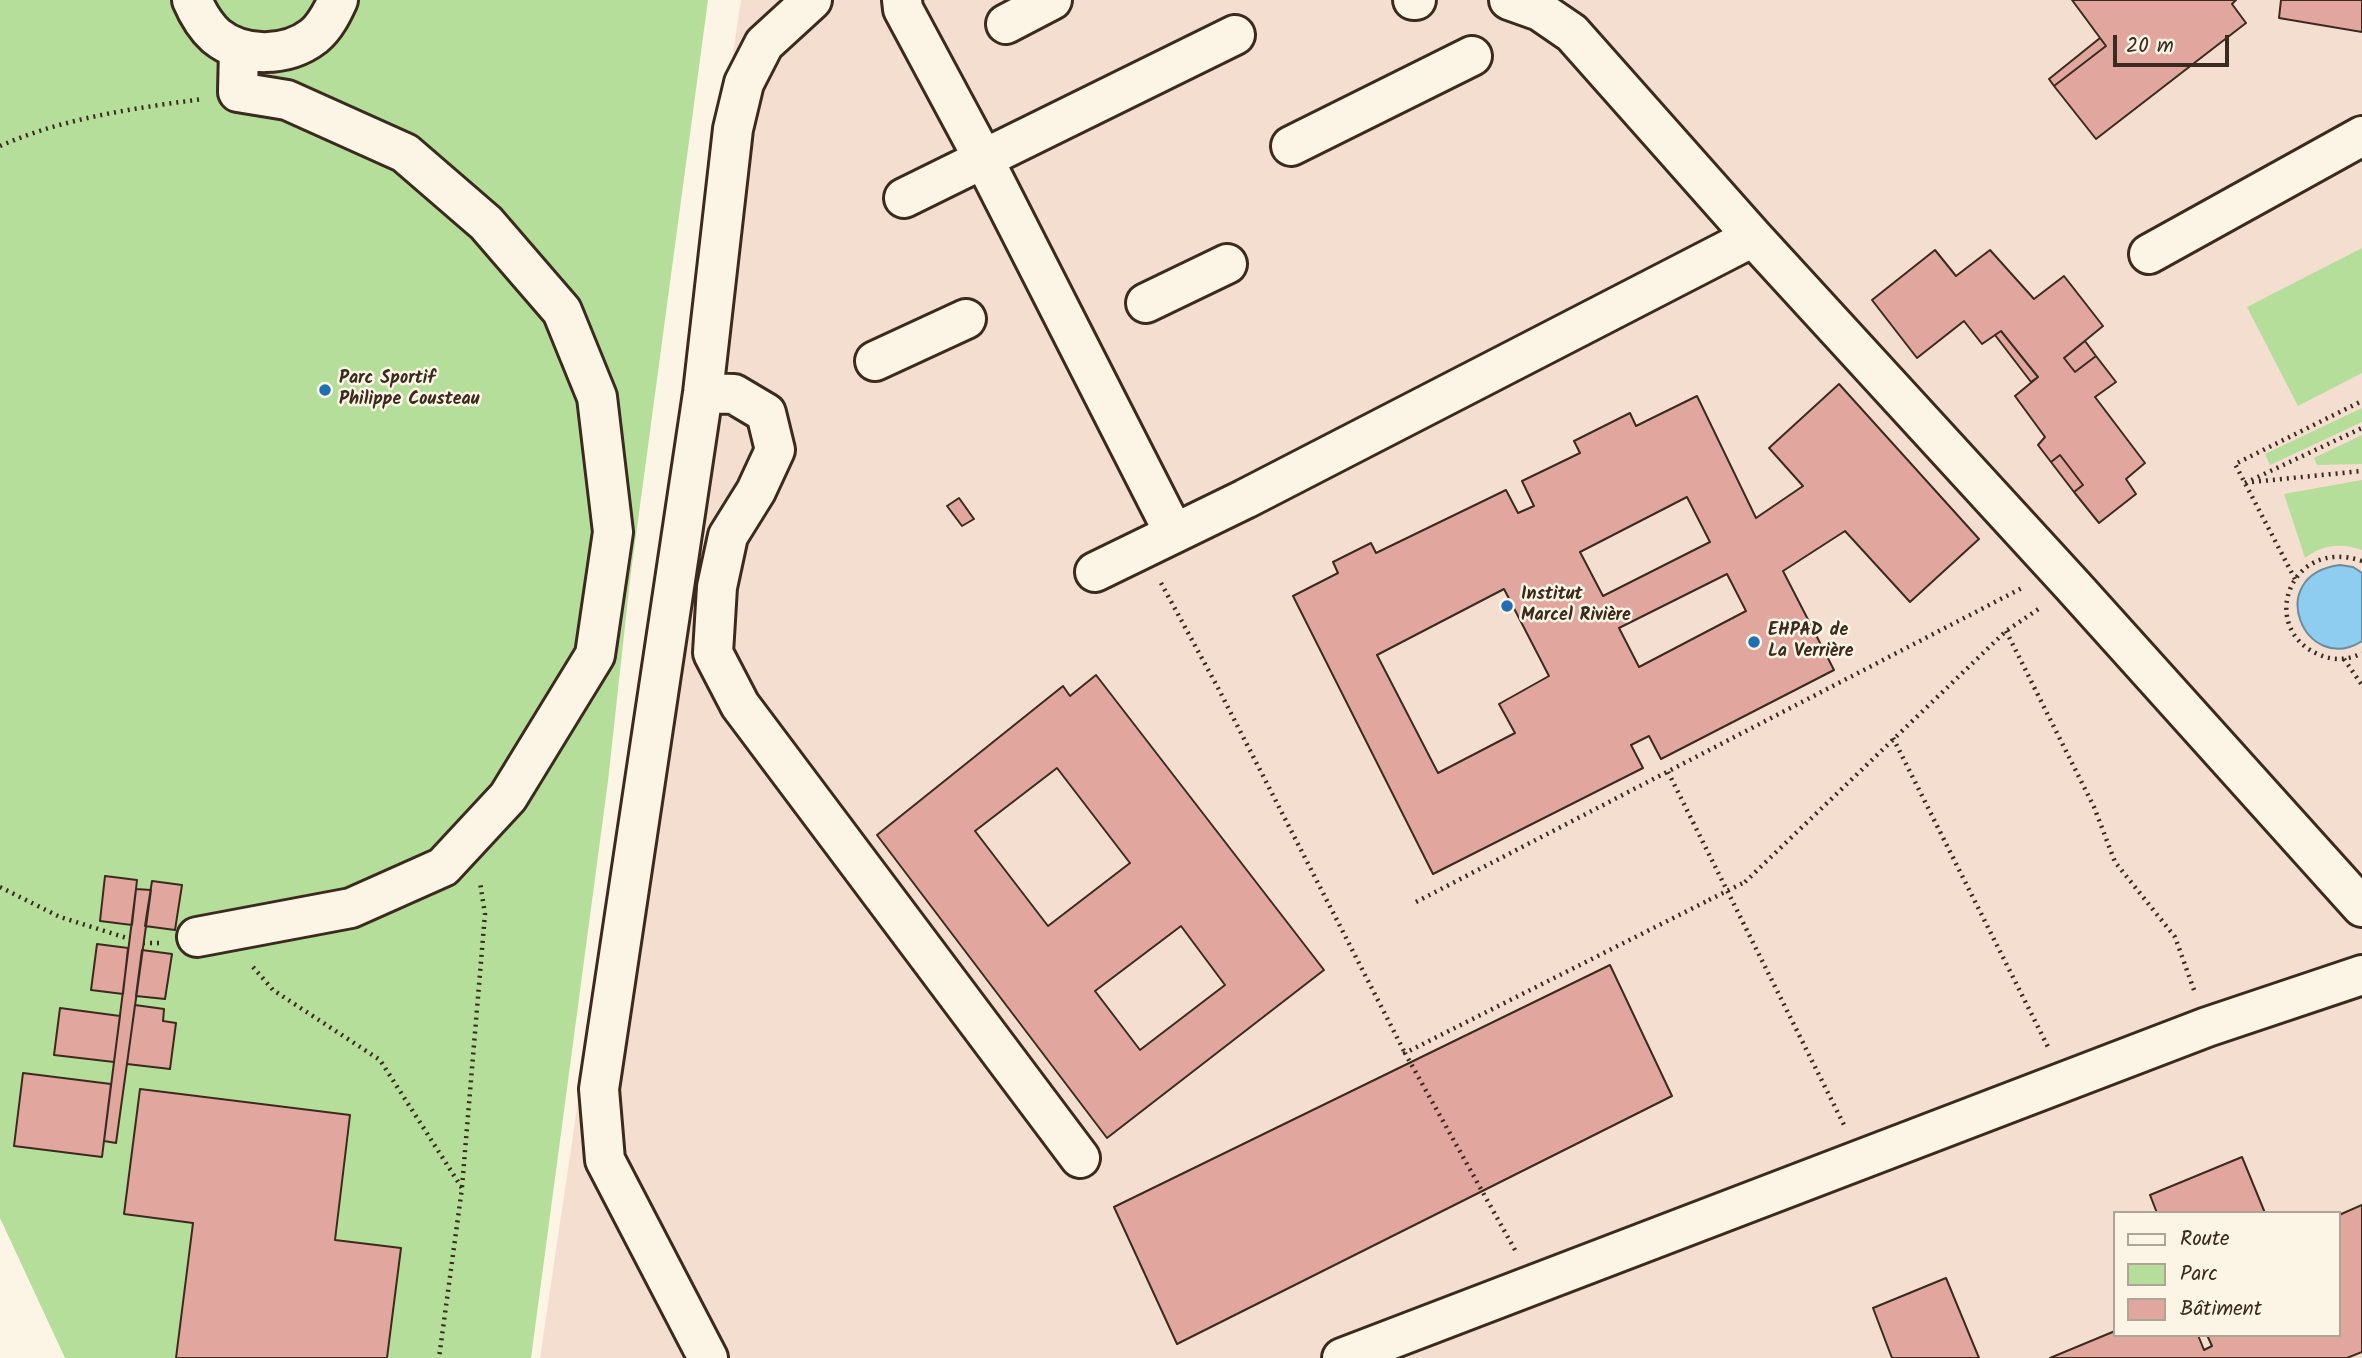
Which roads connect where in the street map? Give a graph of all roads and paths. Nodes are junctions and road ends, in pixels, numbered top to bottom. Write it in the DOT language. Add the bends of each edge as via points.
graph roads {
  1 [pos="192,0"];
  2 [pos="338,0"];
  3 [pos="812,0"];
  4 [pos="902,0"];
  5 [pos="1052,0"];
  6 [pos="1509,0"];
  7 [pos="1006,24"];
  8 [pos="1235,35"];
  9 [pos="239,49"];
  10 [pos="1472,56"];
  11 [pos="238,92"];
  12 [pos="2362,136"];
  13 [pos="0,146"];
  14 [pos="1291,146"];
  15 [pos="983,158"];
  16 [pos="904,198"];
  17 [pos="1753,237"];
  18 [pos="2148,254"];
  19 [pos="1227,264"];
  20 [pos="1146,303"];
  21 [pos="966,318"];
  22 [pos="875,361"];
  23 [pos="703,393"];
  24 [pos="2362,401"];
  25 [pos="2362,428"];
  26 [pos="2362,471"];
  27 [pos="2245,483"];
  28 [pos="1174,533"];
  29 [pos="2362,561"];
  30 [pos="1095,572"];
  31 [pos="2065,578"];
  32 [pos="2295,579"];
  33 [pos="2006,631"];
  34 [pos="2362,653"];
  35 [pos="2344,659"];
  36 [pos="2362,685"];
  37 [pos="1217,686"];
  38 [pos="1893,738"];
  39 [pos="1668,772"];
  40 [pos="0,887"];
  41 [pos="1416,902"];
  42 [pos="2362,907"];
  43 [pos="485,914"];
  44 [pos="210,935"];
  45 [pos="130,939"];
  46 [pos="2362,975"];
  47 [pos="2207,1027"];
  48 [pos="1405,1053"];
  49 [pos="2065,1082"];
  50 [pos="1080,1158"];
  51 [pos="1861,1159"];
  52 [pos="462,1188"];
  53 [pos="1534,1285"];
  54 [pos="439,1358"];
  55 [pos="708,1358"];
  56 [pos="1342,1358"];
  1 -- 9 [label="lane" via="201,19 218,37"];
  2 -- 9 [label="lane" via="314,36 291,49 265,53"];
  3 -- 23 [label="lane" via="764,44 744,83 733,129"];
  4 -- 15 [label="lane"];
  5 -- 7 [label="lane"];
  6 -- 17 [label="lane" via="1540,11 1572,33"];
  8 -- 15 [label="lane"];
  9 -- 11 [label="lane"];
  10 -- 14 [label="lane"];
  11 -- 13 [label="path" via="91,118"];
  11 -- 44 [label="lane" via="287,100 405,153 486,223 562,311 597,397 613,532 595,655 508,797 443,867 351,908"];
  12 -- 18 [label="lane"];
  15 -- 16 [label="lane"];
  15 -- 28 [label="lane"];
  17 -- 28 [label="lane"];
  17 -- 31 [label="lane"];
  19 -- 20 [label="lane"];
  21 -- 22 [label="lane"];
  23 -- 50 [label="lane" via="734,394 766,413 775,450 728,536 717,587 713,653 740,705"];
  23 -- 55 [label="lane" via="599,1089 605,1160"];
  24 -- 27 [label="path" via="2235,464"];
  25 -- 27 [label="path"];
  26 -- 27 [label="path"];
  27 -- 32 [label="path"];
  28 -- 30 [label="lane"];
  29 -- 32 [label="path" via="2325,557 2305,567"];
  31 -- 33 [label="path"];
  31 -- 39 [label="path"];
  31 -- 42 [label="lane"];
  32 -- 35 [label="path" via="2287,611 2298,641 2311,652"];
  33 -- 38 [label="path"];
  33 -- 47 [label="path" via="2094,807 2115,862 2175,937"];
  34 -- 35 [label="path"];
  35 -- 36 [label="path"];
  37 -- 48 [label="path"];
  38 -- 48 [label="path, bridge" via="1745,882"];
  38 -- 49 [label="path"];
  39 -- 41 [label="path"];
  39 -- 51 [label="path"];
  40 -- 45 [label="path" via="60,916"];
  43 -- 52 [label="path"];
  44 -- 52 [label="path" via="273,990 380,1060"];
  46 -- 47 [label="lane"];
  47 -- 49 [label="lane"];
  48 -- 53 [label="path"];
  49 -- 51 [label="lane"];
  51 -- 53 [label="lane"];
  52 -- 54 [label="path"];
  53 -- 56 [label="lane"];
}
